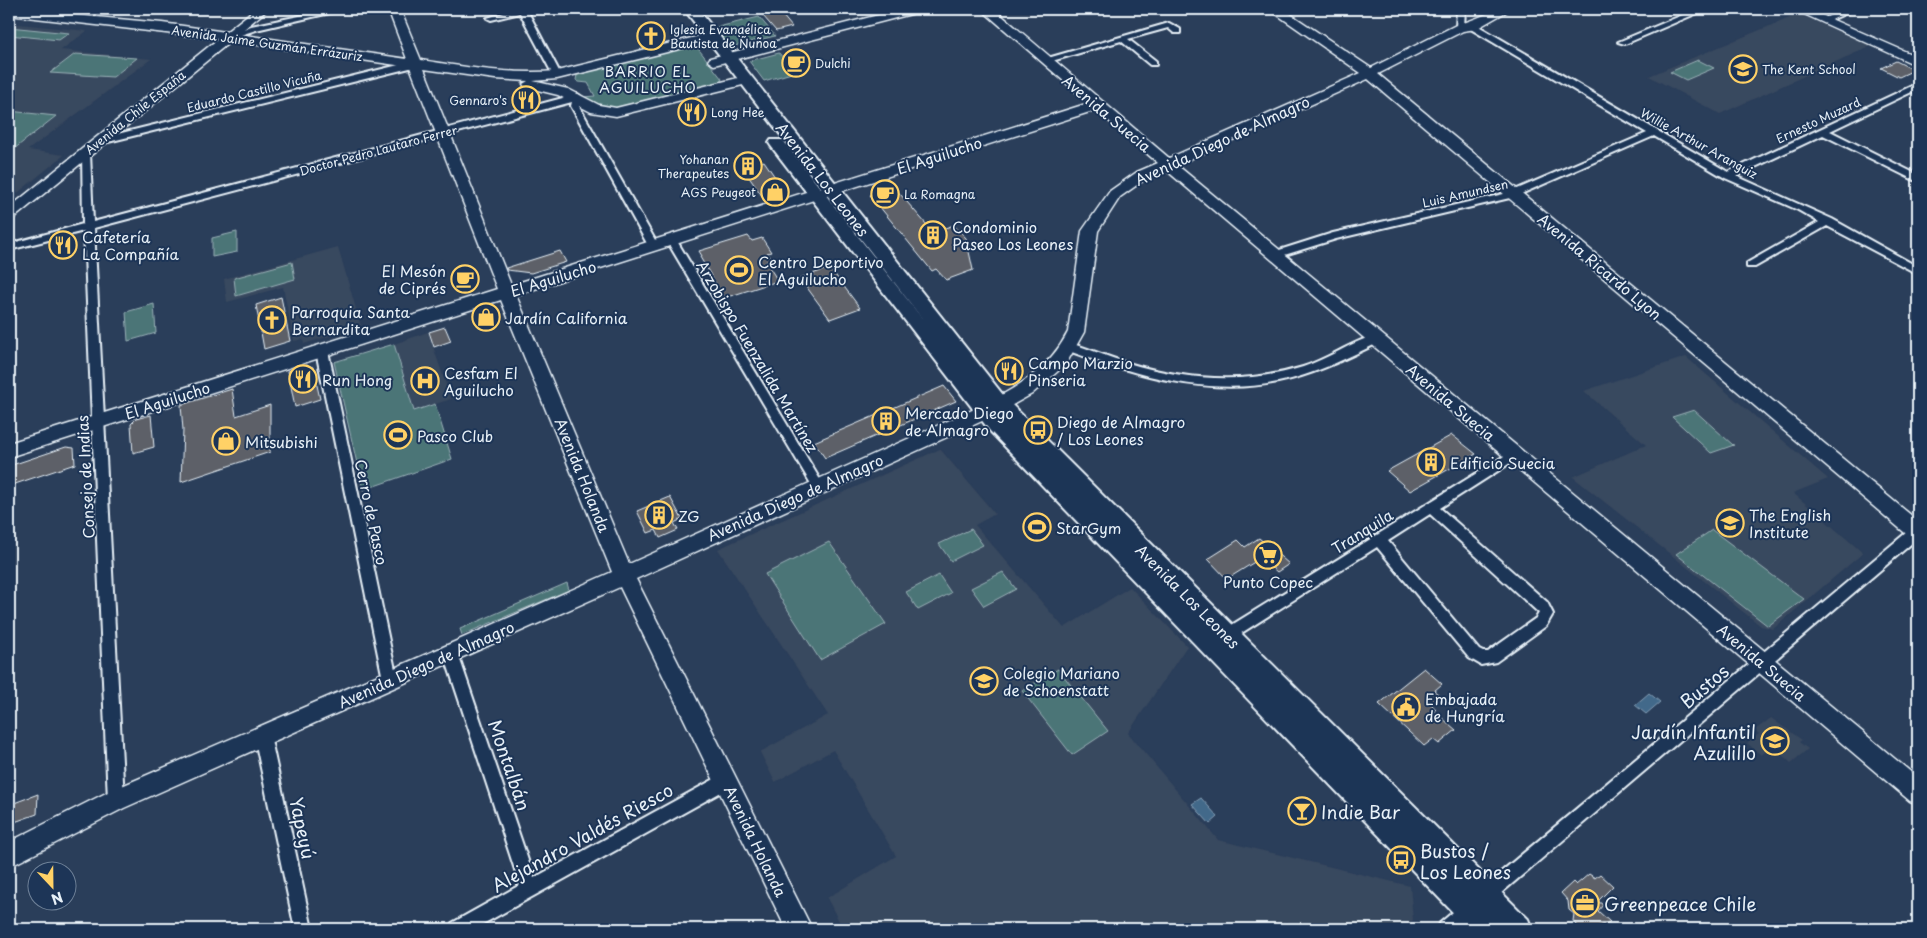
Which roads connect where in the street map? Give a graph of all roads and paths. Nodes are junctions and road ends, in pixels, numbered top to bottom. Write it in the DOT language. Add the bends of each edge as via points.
graph roads {
  1 [pos="262,9"];
  2 [pos="343,9"];
  3 [pos="394,9"];
  4 [pos="522,9"];
  5 [pos="915,9"];
  6 [pos="987,9"];
  7 [pos="1277,9"];
  8 [pos="1461,9"];
  9 [pos="1492,9"];
  10 [pos="1505,9"];
  11 [pos="1703,9"];
  12 [pos="1800,9"];
  13 [pos="1815,9"];
  14 [pos="1851,9"];
  15 [pos="9,11"];
  16 [pos="685,13"];
  17 [pos="491,18"];
  18 [pos="1828,18"];
  19 [pos="1466,27"];
  20 [pos="1177,31"];
  21 [pos="228,36"];
  22 [pos="705,38"];
  23 [pos="1122,38"];
  24 [pos="1622,42"];
  25 [pos="1918,55"];
  26 [pos="721,59"];
  27 [pos="1045,60"];
  28 [pos="1918,62"];
  29 [pos="1154,63"];
  30 [pos="415,64"];
  31 [pos="574,72"];
  32 [pos="1370,74"];
  33 [pos="495,75"];
  34 [pos="557,75"];
  35 [pos="739,82"];
  36 [pos="1918,86"];
  37 [pos="577,98"];
  38 [pos="1097,105"];
  39 [pos="1823,131"];
  40 [pos="1654,132"];
  41 [pos="444,133"];
  42 [pos="100,141"];
  43 [pos="84,153"];
  44 [pos="1168,165"];
  45 [pos="1728,176"];
  46 [pos="1918,179"];
  47 [pos="824,192"];
  48 [pos="1515,194"];
  49 [pos="9,215"];
  50 [pos="1828,221"];
  51 [pos="89,226"];
  52 [pos="672,241"];
  53 [pos="9,247"];
  54 [pos="654,247"];
  55 [pos="1274,255"];
  56 [pos="1751,265"];
  57 [pos="1918,271"];
  58 [pos="507,292"];
  59 [pos="1376,339"];
  60 [pos="1070,347"];
  61 [pos="322,351"];
  62 [pos="992,408"];
  63 [pos="98,421"];
  64 [pos="9,450"];
  65 [pos="1514,455"];
  66 [pos="818,486"];
  67 [pos="1431,508"];
  68 [pos="1918,531"];
  69 [pos="1379,540"];
  70 [pos="624,575"];
  71 [pos="1227,635"];
  72 [pos="451,654"];
  73 [pos="1763,662"];
  74 [pos="390,679"];
  75 [pos="262,735"];
  76 [pos="726,781"];
  77 [pos="1918,793"];
  78 [pos="116,800"];
  79 [pos="9,855"];
  80 [pos="530,889"];
  81 [pos="1482,912"];
  82 [pos="304,929"];
  83 [pos="458,929"];
  84 [pos="799,929"];
  85 [pos="1446,929"];
  86 [pos="1518,929"];
  1 -- 21 [label="street, Avenida Chile España"];
  2 -- 21 [label="street"];
  3 -- 30 [label="street, Avenida Holanda"];
  4 -- 17 [label="street"];
  4 -- 34 [label="street"];
  5 -- 26 [label="street"];
  6 -- 27 [label="street, Avenida Suecia"];
  7 -- 32 [label="street, Avenida Ricardo Lyon"];
  8 -- 19 [label="street"];
  9 -- 19 [label="street, Avenida Diego de Almagro" via="1468,21"];
  10 -- 19 [label="street, Avenida Diego de Almagro"];
  11 -- 24 [label="street"];
  12 -- 18 [label="street"];
  13 -- 18 [label="street"];
  14 -- 18 [label="street"];
  15 -- 21 [label="street, Avenida Jaime Guzmán Errázuriz"];
  16 -- 22 [label="main road, Avenida Los Leones"];
  18 -- 25 [label="street"];
  18 -- 28 [label="street"];
  19 -- 32 [label="street, Avenida Diego de Almagro"];
  19 -- 40 [label="street, Willie Arthur Aranguiz"];
  20 -- 23 [label="street" via="1168,24"];
  21 -- 30 [label="street, Avenida Jaime Guzmán Errázuriz"];
  21 -- 42 [label="street, Avenida Chile España"];
  22 -- 26 [label="main road, Avenida Los Leones"];
  22 -- 31 [label="street"];
  23 -- 27 [label="street"];
  23 -- 29 [label="street"];
  26 -- 35 [label="main road, Avenida Los Leones"];
  27 -- 38 [label="street, Avenida Suecia"];
  30 -- 33 [label="street, Avenida Jaime Guzmán Errázuriz"];
  30 -- 41 [label="street, Avenida Holanda"];
  30 -- 42 [label="street, Eduardo Castillo Vicuña"];
  31 -- 34 [label="street"];
  31 -- 37 [label="street"];
  32 -- 44 [label="street, Avenida Diego de Almagro"];
  32 -- 48 [label="street, Avenida Ricardo Lyon"];
  33 -- 34 [label="street, Avenida Jaime Guzmán Errázuriz"];
  33 -- 37 [label="street, Avenida Jaime Guzmán Errázuriz" via="548,87"];
  35 -- 37 [label="street" via="622,112 596,109"];
  35 -- 47 [label="main road, Avenida Los Leones"];
  36 -- 39 [label="street, Ernesto Muzard"];
  37 -- 41 [label="street, Doctor Pedro Lautaro Ferrer"];
  37 -- 54 [label="street" via="575,106"];
  38 -- 44 [label="street, Avenida Suecia"];
  38 -- 47 [label="street, El Aguilucho"];
  39 -- 45 [label="street, Ernesto Muzard"];
  39 -- 46 [label="street"];
  40 -- 45 [label="street, Willie Arthur Aranguiz"];
  40 -- 48 [label="street, Luis Amundsen"];
  41 -- 51 [label="street, Doctor Pedro Lautaro Ferrer"];
  41 -- 58 [label="street, Avenida Holanda"];
  42 -- 43 [label="street, Avenida Chile España"];
  43 -- 49 [label="street, Avenida Chile España"];
  43 -- 51 [label="street, Consejo de Indias"];
  44 -- 55 [label="street, Avenida Suecia"];
  44 -- 60 [label="street, Avenida Diego de Almagro" via="1125,186 1108,203 1090,231 1076,332"];
  45 -- 50 [label="street, Willie Arthur Aranguiz"];
  47 -- 52 [label="street, El Aguilucho"];
  47 -- 62 [label="main road, Avenida Los Leones"];
  48 -- 55 [label="street, Luis Amundsen" via="1333,236"];
  48 -- 68 [label="street, Avenida Ricardo Lyon"];
  50 -- 56 [label="street"];
  50 -- 57 [label="street, Willie Arthur Aranguiz"];
  51 -- 53 [label="street, Doctor Pedro Lautaro Ferrer"];
  51 -- 63 [label="street, Consejo de Indias"];
  52 -- 54 [label="street, El Aguilucho"];
  52 -- 66 [label="street, Arzobispo Fuenzalida Martínez"];
  54 -- 58 [label="street, El Aguilucho"];
  55 -- 59 [label="street, Avenida Suecia"];
  58 -- 61 [label="street, El Aguilucho"];
  58 -- 70 [label="street, Avenida Holanda"];
  59 -- 60 [label="street" via="1306,371 1253,381 1172,378"];
  59 -- 65 [label="street, Avenida Suecia"];
  60 -- 62 [label="street, Avenida Diego de Almagro" via="1042,378"];
  61 -- 63 [label="street, El Aguilucho"];
  61 -- 74 [label="street, Cerro de Pasco"];
  62 -- 66 [label="street, Avenida Diego de Almagro"];
  62 -- 71 [label="main road, Avenida Los Leones"];
  62 -- 81 [label="main road, Avenida Los Leones"];
  63 -- 64 [label="street, El Aguilucho"];
  63 -- 78 [label="street, Consejo de Indias"];
  65 -- 67 [label="street, Tranquila"];
  65 -- 73 [label="street, Avenida Suecia"];
  66 -- 70 [label="street, Avenida Diego de Almagro"];
  67 -- 69 [label="street, Tranquila"];
  67 -- 69 [label="street" via="1542,606 1546,614 1541,622 1491,658 1481,659 1474,654"];
  68 -- 73 [label="street, Bustos"];
  69 -- 71 [label="street, Tranquila"];
  70 -- 72 [label="street, Avenida Diego de Almagro"];
  70 -- 76 [label="street, Avenida Holanda"];
  71 -- 81 [label="main road, Avenida Los Leones"];
  72 -- 74 [label="street, Avenida Diego de Almagro"];
  72 -- 80 [label="street, Montalbán"];
  73 -- 77 [label="street, Avenida Suecia"];
  73 -- 81 [label="street, Bustos"];
  74 -- 75 [label="street, Avenida Diego de Almagro"];
  75 -- 78 [label="street, Avenida Diego de Almagro"];
  75 -- 82 [label="street, Yapeyú"];
  76 -- 80 [label="street, Alejandro Valdés Riesco"];
  76 -- 84 [label="street, Avenida Holanda"];
  78 -- 79 [label="street, Avenida Diego de Almagro"];
  80 -- 83 [label="street, Alejandro Valdés Riesco"];
  81 -- 85 [label="street, Bustos"];
  81 -- 86 [label="main road, Avenida Los Leones"];
}
